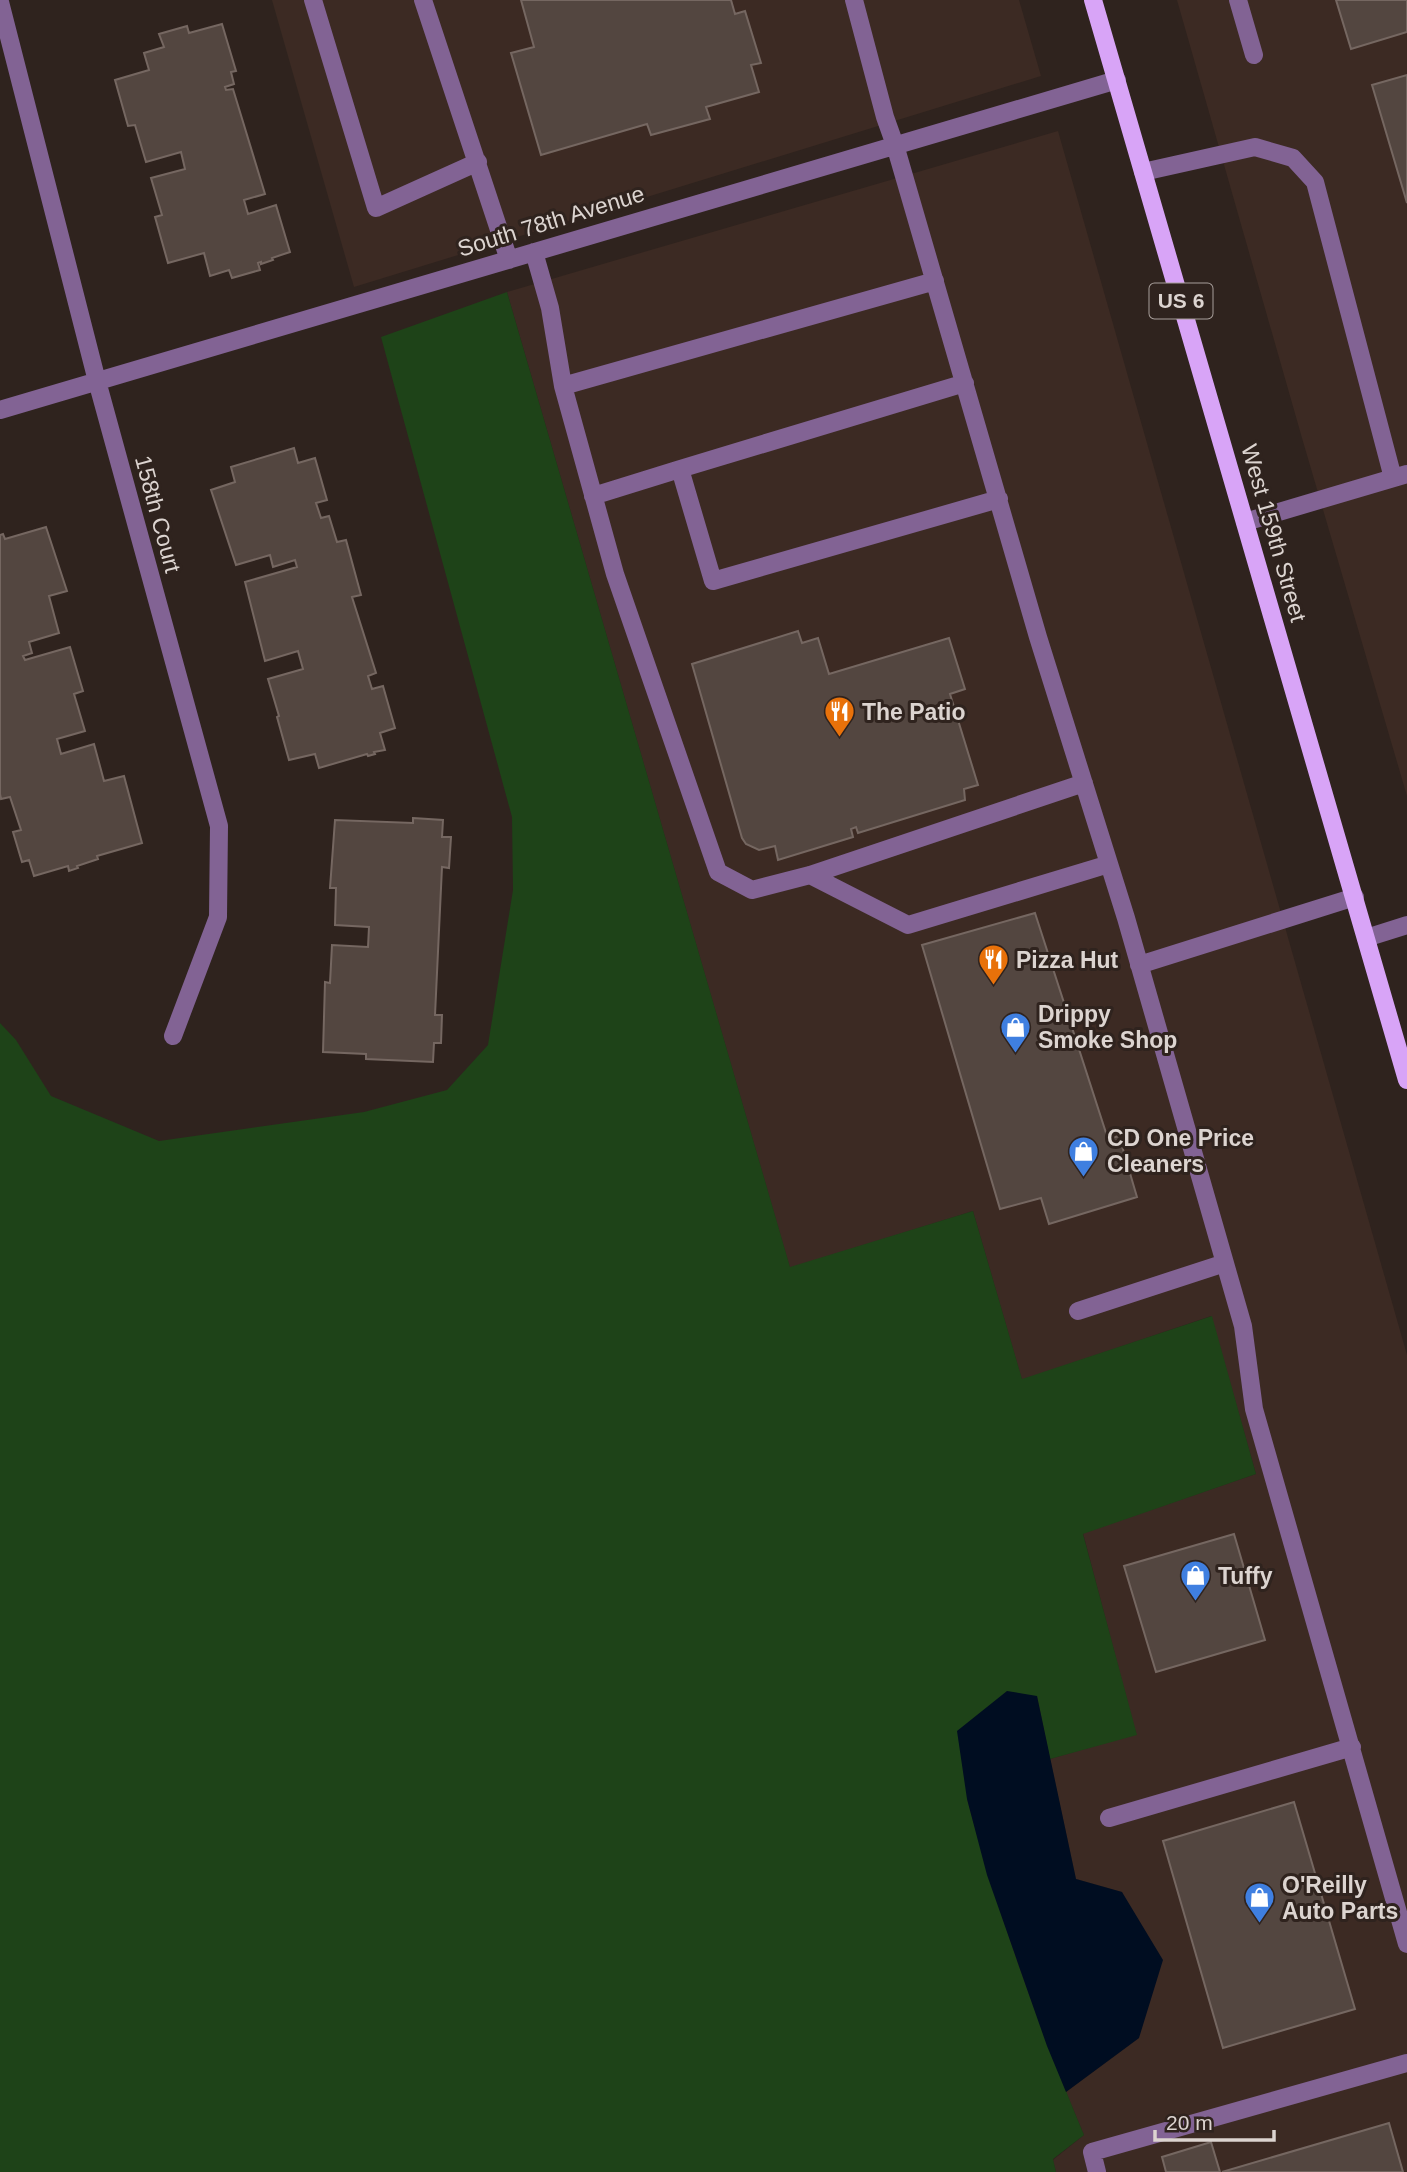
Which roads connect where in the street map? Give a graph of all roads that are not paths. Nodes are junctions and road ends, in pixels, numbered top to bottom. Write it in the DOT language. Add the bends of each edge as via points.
graph roads {
  1 [pos="313,0"];
  2 [pos="423,0"];
  3 [pos="854,0"];
  4 [pos="1093,0"];
  5 [pos="1238,0"];
  6 [pos="0,2"];
  7 [pos="1254,55"];
  8 [pos="1117,80"];
  9 [pos="895,145"];
  10 [pos="478,162"];
  11 [pos="1143,172"];
  12 [pos="534,252"];
  13 [pos="509,260"];
  14 [pos="935,281"];
  15 [pos="97,382"];
  16 [pos="965,383"];
  17 [pos="563,386"];
  18 [pos="0,410"];
  19 [pos="680,469"];
  20 [pos="1400,476"];
  21 [pos="593,496"];
  22 [pos="999,499"];
  23 [pos="1245,522"];
  24 [pos="1084,783"];
  25 [pos="1110,864"];
  26 [pos="810,875"];
  27 [pos="1355,897"];
  28 [pos="1407,925"];
  29 [pos="1366,938"];
  30 [pos="1139,965"];
  31 [pos="173,1036"];
  32 [pos="1404,1060"];
  33 [pos="1407,1080"];
  34 [pos="1225,1263"];
  35 [pos="1078,1311"];
  36 [pos="1352,1747"];
  37 [pos="1109,1818"];
  38 [pos="1407,1944"];
  39 [pos="1407,2063"];
  40 [pos="1097,2172"];
  1 -- 10 [label="street" via="376,208"];
  2 -- 10 [label="street"];
  3 -- 9 [label="street"];
  4 -- 8 [label="main road, West 159th Street / US 6"];
  5 -- 7 [label="street"];
  6 -- 15 [label="street, 158th Court"];
  8 -- 9 [label="street, South 78th Avenue"];
  8 -- 11 [label="main road, West 159th Street / US 6"];
  9 -- 12 [label="street, South 78th Avenue"];
  9 -- 14 [label="street"];
  10 -- 13 [label="street"];
  11 -- 20 [label="street" via="1255,146 1293,158 1315,182"];
  11 -- 23 [label="main road, West 159th Street / US 6"];
  12 -- 13 [label="street, South 78th Avenue"];
  12 -- 17 [label="street" via="550,308"];
  13 -- 15 [label="street, South 78th Avenue"];
  14 -- 16 [label="street"];
  14 -- 17 [label="street"];
  15 -- 18 [label="street, South 78th Avenue"];
  15 -- 31 [label="street, 158th Court" via="219,826 218,917"];
  16 -- 19 [label="street"];
  16 -- 22 [label="street"];
  17 -- 21 [label="street"];
  19 -- 21 [label="street"];
  19 -- 22 [label="street" via="713,581"];
  20 -- 23 [label="street"];
  21 -- 26 [label="street" via="615,574 718,872 752,890"];
  22 -- 24 [label="street"];
  23 -- 27 [label="main road, West 159th Street / US 6"];
  24 -- 25 [label="street"];
  24 -- 26 [label="street"];
  25 -- 26 [label="street" via="908,925"];
  25 -- 30 [label="street"];
  27 -- 29 [label="main road, West 159th Street / US 6"];
  27 -- 30 [label="street"];
  28 -- 29 [label="street"];
  29 -- 32 [label="main road, West 159th Street / US 6"];
  30 -- 34 [label="street"];
  32 -- 33 [label="main road, West 159th Street / US 6"];
  34 -- 35 [label="street"];
  34 -- 36 [label="street" via="1243,1326 1254,1409"];
  36 -- 37 [label="street"];
  36 -- 38 [label="street"];
  39 -- 40 [label="street" via="1092,2152"];
}
